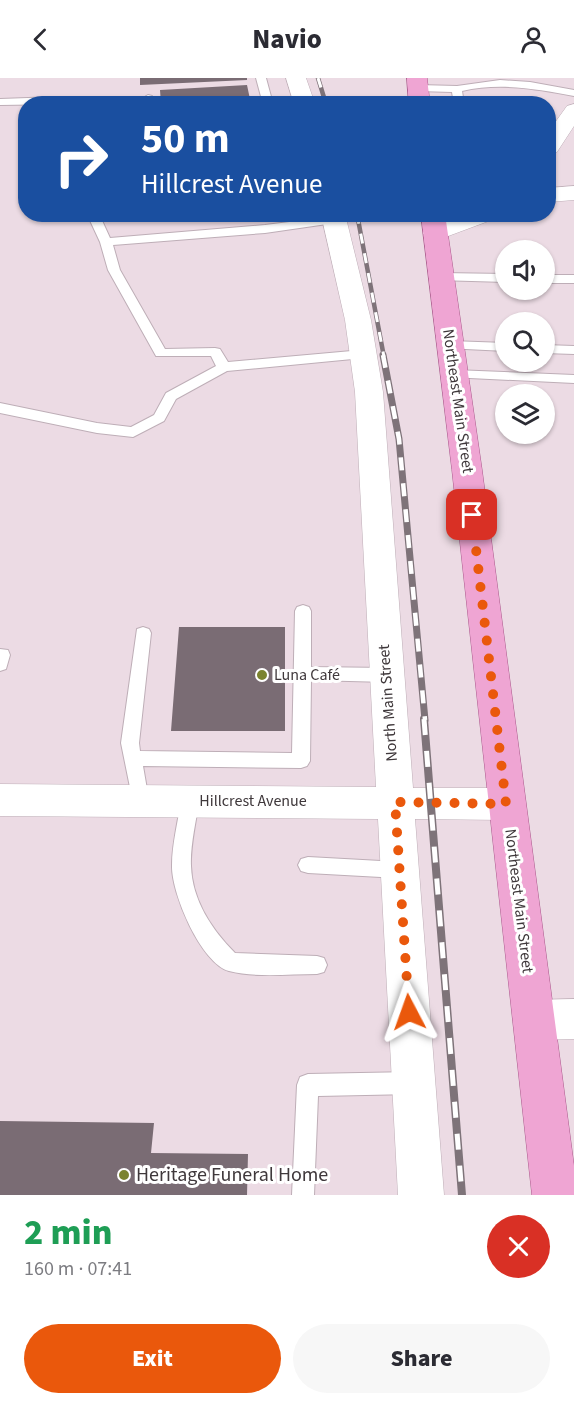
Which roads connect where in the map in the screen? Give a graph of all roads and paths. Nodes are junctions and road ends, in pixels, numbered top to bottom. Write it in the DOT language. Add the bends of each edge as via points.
graph roads {
  1 [pos="261,78"];
  2 [pos="296,78"];
  3 [pos="457,89"];
  4 [pos="419,90"];
  5 [pos="574,93"];
  6 [pos="266,96"];
  7 [pos="302,96"];
  8 [pos="458,96"];
  9 [pos="18,101"];
  10 [pos="0,102"];
  11 [pos="574,111"];
  12 [pos="556,134"];
  13 [pos="574,193"];
  14 [pos="556,194"];
  15 [pos="97,222"];
  16 [pos="305,222"];
  17 [pos="335,222"];
  18 [pos="434,224"];
  19 [pos="106,242"];
  20 [pos="441,277"];
  21 [pos="495,278"];
  22 [pos="555,279"];
  23 [pos="574,279"];
  24 [pos="495,349"];
  25 [pos="555,349"];
  26 [pos="574,350"];
  27 [pos="363,354"];
  28 [pos="452,359"];
  29 [pos="224,367"];
  30 [pos="574,379"];
  31 [pos="0,408"];
  32 [pos="303,611"];
  33 [pos="143,633"];
  34 [pos="302,673"];
  35 [pos="387,675"];
  36 [pos="133,758"];
  37 [pos="0,800"];
  38 [pos="140,801"];
  39 [pos="190,801"];
  40 [pos="395,802"];
  41 [pos="506,804"];
  42 [pos="308,865"];
  43 [pos="399,870"];
  44 [pos="317,965"];
  45 [pos="554,1019"];
  46 [pos="413,1083"];
  47 [pos="303,1195"];
  48 [pos="421,1195"];
  49 [pos="555,1195"];
  1 -- 6 [label="lane"];
  2 -- 7 [label="street"];
  3 -- 4 [label="lane"];
  3 -- 5 [label="lane" via="478,80 520,80 548,92"];
  3 -- 8 [label="lane"];
  9 -- 10 [label="lane"];
  11 -- 12 [label="street"];
  13 -- 14 [label="street"];
  15 -- 19 [label="lane"];
  16 -- 19 [label="lane"];
  17 -- 27 [label="street, North Main Street"];
  18 -- 20 [label="main road, Northeast Main Street"];
  19 -- 29 [label="lane" via="114,270 161,353 215,352"];
  20 -- 21 [label="lane"];
  20 -- 28 [label="main road, Northeast Main Street"];
  22 -- 23 [label="lane"];
  24 -- 28 [label="lane"];
  25 -- 26 [label="lane"];
  27 -- 29 [label="lane"];
  27 -- 35 [label="street, North Main Street" via="369,392"];
  28 -- 30 [label="lane"];
  28 -- 41 [label="main road, Northeast Main Street"];
  29 -- 31 [label="lane" via="171,396 159,418 133,432"];
  32 -- 34 [label="lane"];
  33 -- 36 [label="lane" via="130,743"];
  34 -- 35 [label="lane"];
  34 -- 36 [label="lane" via="302,761"];
  35 -- 40 [label="street, North Main Street"];
  36 -- 38 [label="lane"];
  37 -- 38 [label="street, Hillcrest Avenue"];
  38 -- 39 [label="street, Hillcrest Avenue"];
  39 -- 40 [label="street, Hillcrest Avenue"];
  39 -- 44 [label="lane" via="180,866 187,898 210,941 229,961"];
  40 -- 41 [label="street, Hillcrest Avenue"];
  40 -- 43 [label="street, North Main Street"];
  41 -- 45 [label="main road, Northeast Main Street"];
  42 -- 43 [label="lane"];
  43 -- 46 [label="street, North Main Street"];
  45 -- 49 [label="main road, Northeast Main Street"];
  46 -- 47 [label="lane" via="308,1085"];
  46 -- 48 [label="street, North Main Street"];
}
